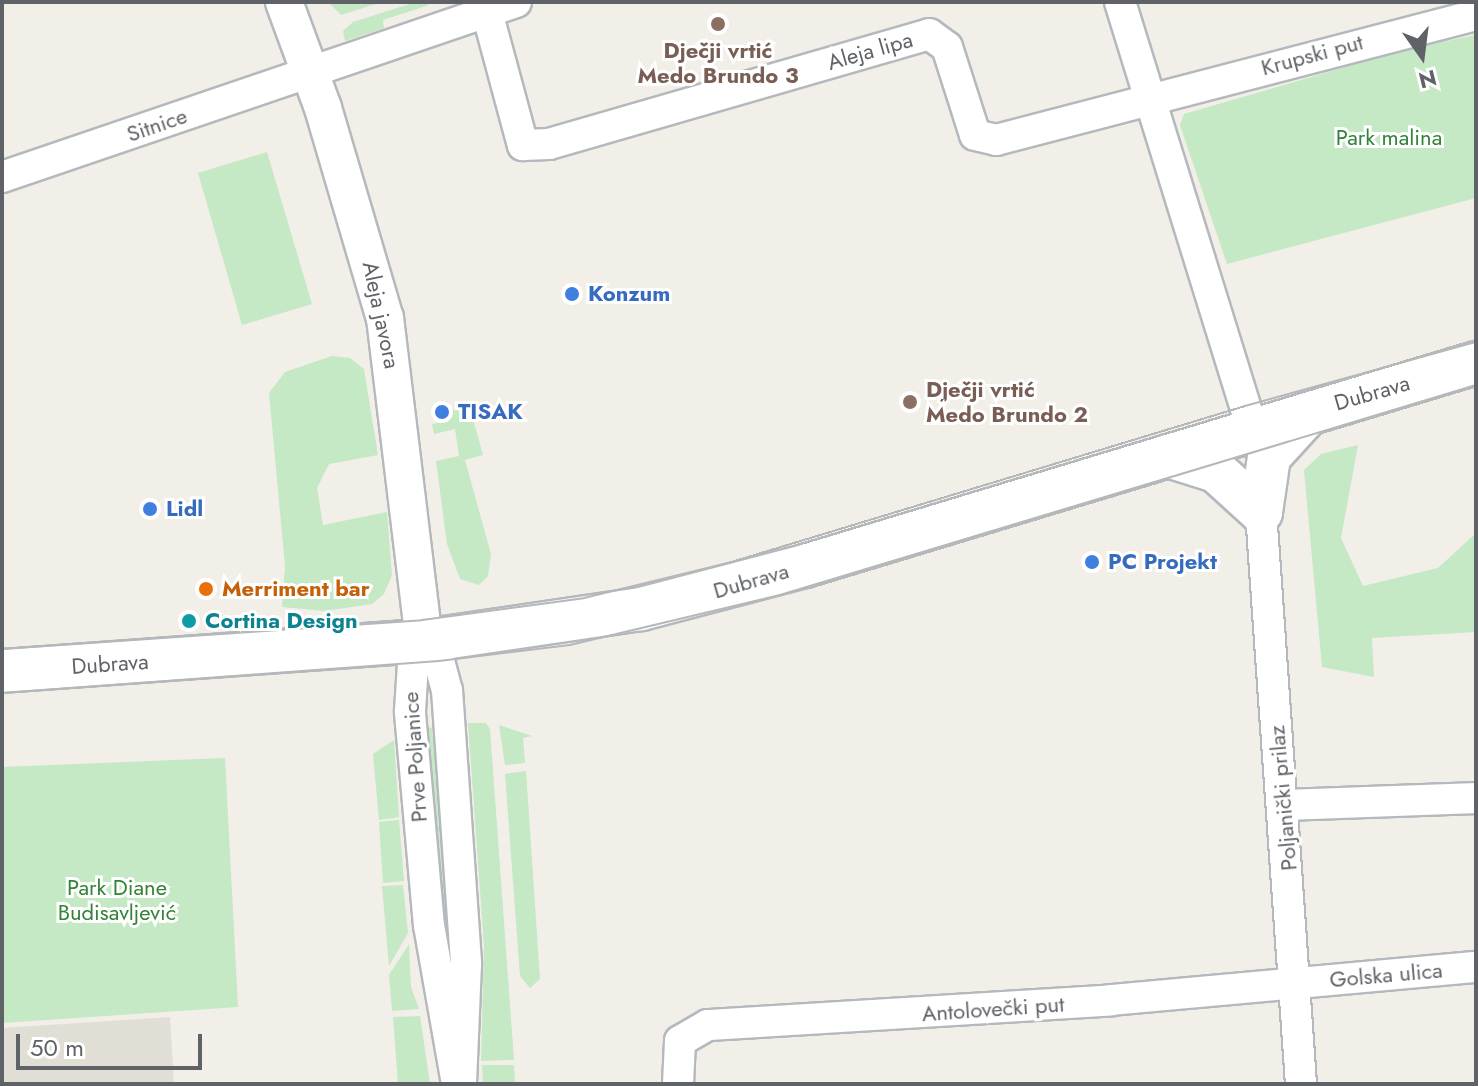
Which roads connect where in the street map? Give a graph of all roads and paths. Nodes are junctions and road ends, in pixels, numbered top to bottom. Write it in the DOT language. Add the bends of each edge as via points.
graph roads {
  1 [pos="284,2"];
  2 [pos="516,2"];
  3 [pos="1120,2"];
  4 [pos="487,12"];
  5 [pos="1476,15"];
  6 [pos="311,70"];
  7 [pos="1149,100"];
  8 [pos="2,177"];
  9 [pos="1476,363"];
  10 [pos="1314,410"];
  11 [pos="1252,429"];
  12 [pos="1168,456"];
  13 [pos="1261,512"];
  14 [pos="424,641"];
  15 [pos="2,671"];
  16 [pos="1476,798"];
  17 [pos="1286,805"];
  18 [pos="1476,967"];
  19 [pos="1295,983"];
  20 [pos="459,1084"];
  21 [pos="678,1084"];
  22 [pos="1301,1084"];
  1 -- 6 [label="street, Aleja javora"];
  2 -- 4 [label="street, Sitnice"];
  3 -- 7 [label="street"];
  4 -- 6 [label="street, Sitnice"];
  4 -- 7 [label="street, Aleja lipa" via="523,145 549,144 929,34 947,47 975,135 996,140"];
  5 -- 7 [label="street, Krupski put"];
  6 -- 8 [label="street, Sitnice"];
  6 -- 14 [label="street, Aleja javora" via="385,318"];
  7 -- 11 [label="street"];
  9 -- 10 [label="main road, Dubrava"];
  10 -- 11 [label="main road, Dubrava"];
  10 -- 13 [label="main road" via="1289,430 1269,457"];
  11 -- 12 [label="main road, Dubrava"];
  12 -- 13 [label="main road" via="1216,471"];
  12 -- 14 [label="main road, Dubrava" via="688,598 576,623"];
  13 -- 17 [label="street, Poljanički prilaz"];
  14 -- 15 [label="main road, Dubrava"];
  14 -- 20 [label="street, Prve Poljanice" via="413,663 410,711 429,926"];
  16 -- 17 [label="street"];
  17 -- 19 [label="street, Poljanički prilaz"];
  18 -- 19 [label="street, Golska ulica"];
  19 -- 21 [label="street, Antolovečki put" via="989,1009 708,1025 680,1041"];
  19 -- 22 [label="street, Poljanički prilaz"];
}
